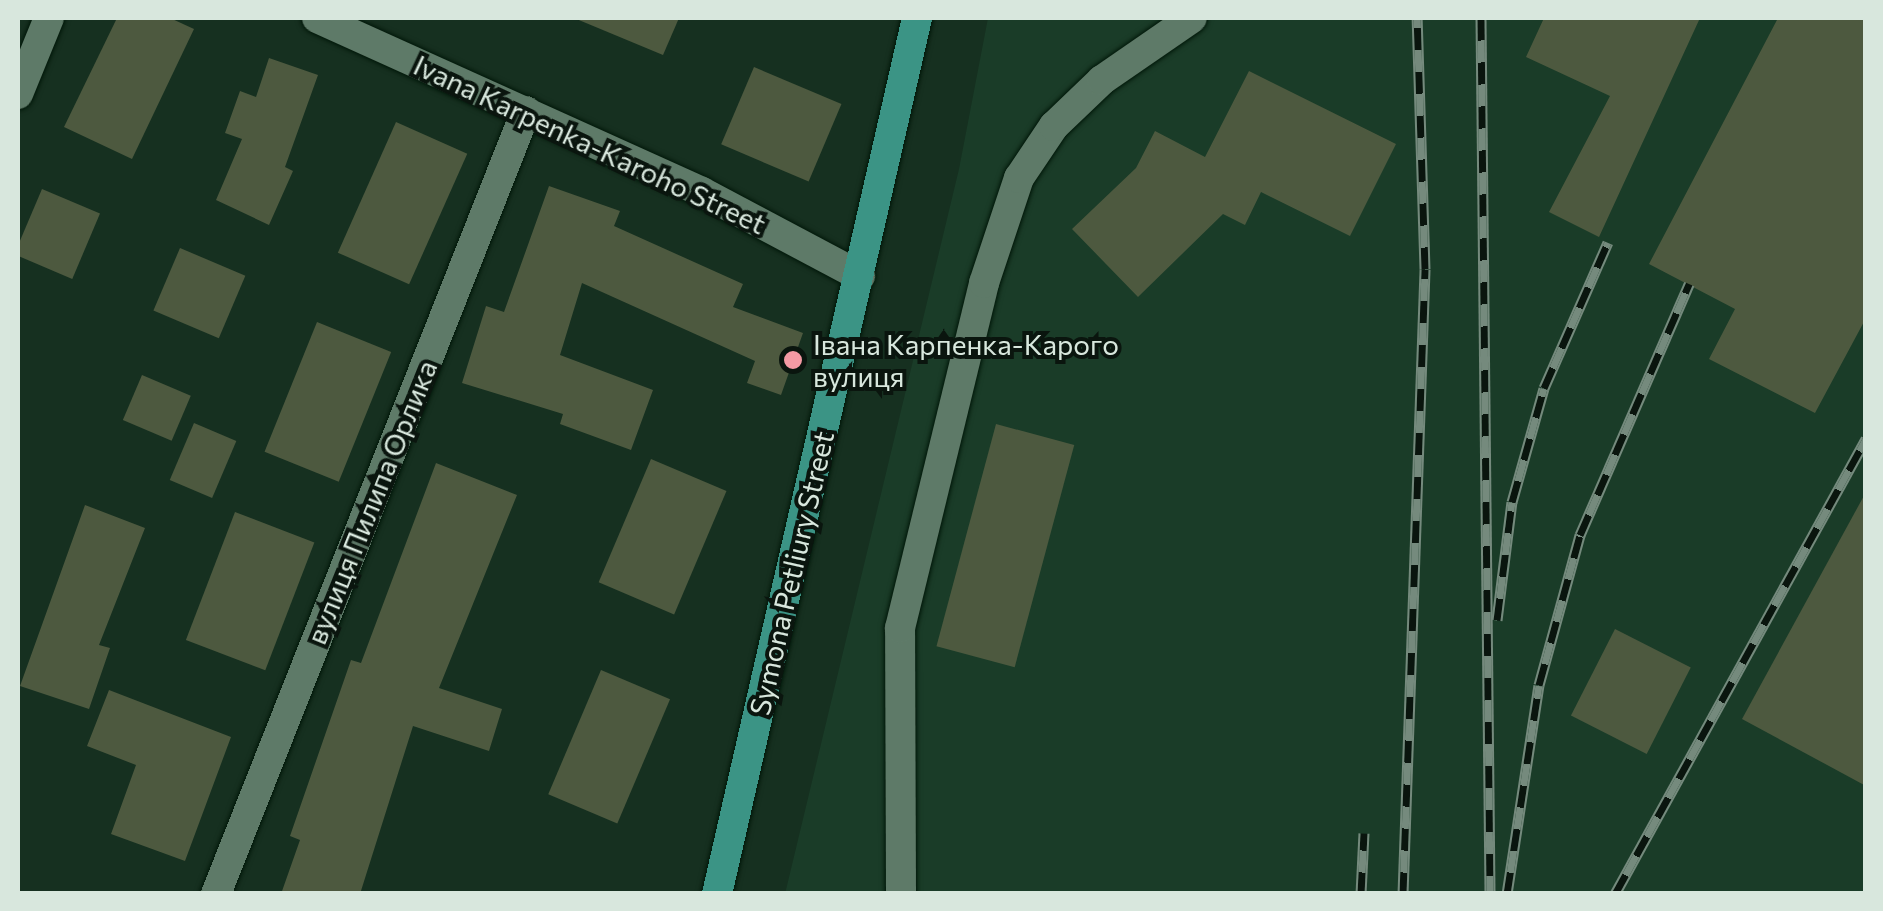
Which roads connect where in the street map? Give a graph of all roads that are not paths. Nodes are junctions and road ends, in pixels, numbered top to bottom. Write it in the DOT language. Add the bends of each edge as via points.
graph roads {
  1 [pos="49,18"];
  2 [pos="317,18"];
  3 [pos="917,18"];
  4 [pos="1192,18"];
  5 [pos="18,94"];
  6 [pos="526,111"];
  7 [pos="860,276"];
  8 [pos="216,894"];
  9 [pos="717,894"];
  10 [pos="900,894"];
  1 -- 5 [label="street"];
  2 -- 6 [label="street, Ivana Karpenka-Karoho Street"];
  3 -- 7 [label="main road, Symona Petliury Street"];
  4 -- 10 [label="street" via="1102,80 1054,126 1019,178 990,266 900,628"];
  6 -- 7 [label="street, Ivana Karpenka-Karoho Street" via="702,192"];
  6 -- 8 [label="street, вулиця Пилипа Орлика"];
  7 -- 9 [label="main road, Symona Petliury Street"];
}
